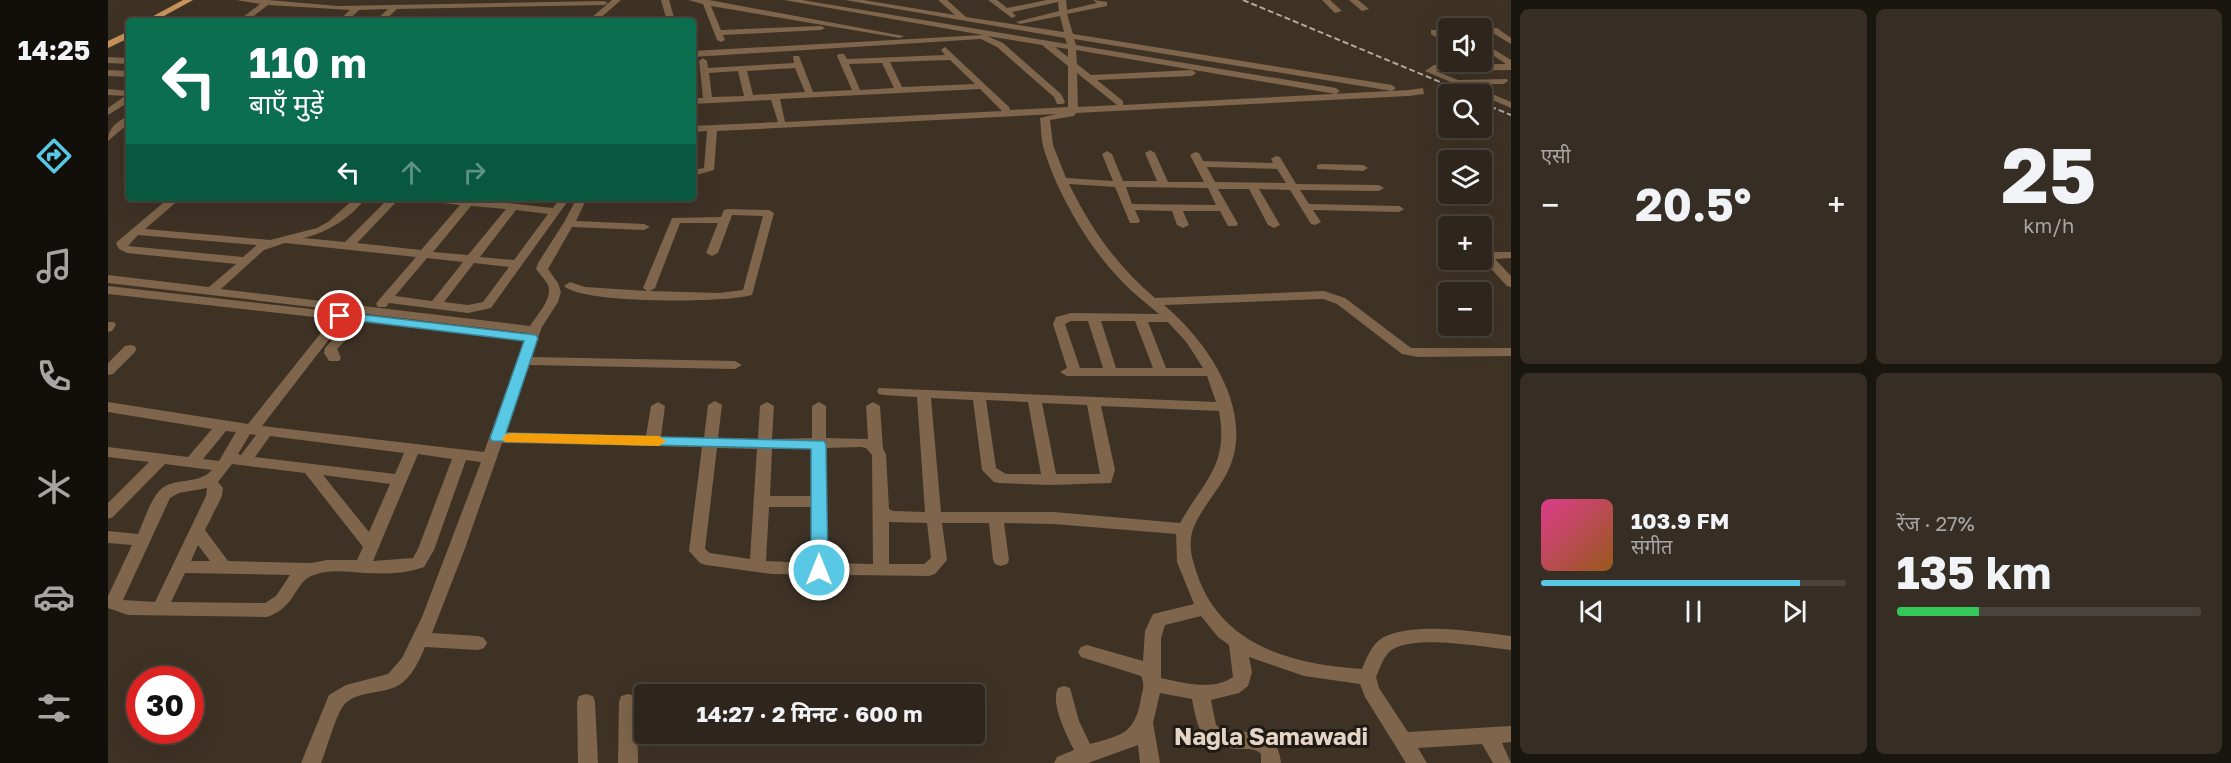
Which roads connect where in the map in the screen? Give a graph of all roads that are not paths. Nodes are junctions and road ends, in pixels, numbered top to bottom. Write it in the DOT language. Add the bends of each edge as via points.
graph roads {
  1 [pos="189,0"];
  2 [pos="196,0"];
  3 [pos="240,0"];
  4 [pos="340,0"];
  5 [pos="618,0"];
  6 [pos="665,0"];
  7 [pos="692,0"];
  8 [pos="788,0"];
  9 [pos="849,0"];
  10 [pos="896,0"];
  11 [pos="942,0"];
  12 [pos="992,0"];
  13 [pos="1060,0"];
  14 [pos="1097,0"];
  15 [pos="1326,0"];
  16 [pos="1353,0"];
  17 [pos="255,1"];
  18 [pos="706,1"];
  19 [pos="267,2"];
  20 [pos="501,2"];
  21 [pos="570,2"];
  22 [pos="606,2"];
  23 [pos="432,5"];
  24 [pos="396,6"];
  25 [pos="329,7"];
  26 [pos="358,7"];
  27 [pos="906,9"];
  28 [pos="1365,9"];
  29 [pos="1005,10"];
  30 [pos="1338,11"];
  31 [pos="1063,13"];
  32 [pos="154,18"];
  33 [pos="161,18"];
  34 [pos="246,18"];
  35 [pos="345,18"];
  36 [pos="382,18"];
  37 [pos="418,18"];
  38 [pos="590,18"];
  39 [pos="591,18"];
  40 [pos="670,18"];
  41 [pos="964,19"];
  42 [pos="1020,22"];
  43 [pos="848,27"];
  44 [pos="1028,29"];
  45 [pos="1494,30"];
  46 [pos="1434,32"];
  47 [pos="718,33"];
  48 [pos="1438,35"];
  49 [pos="126,36"];
  50 [pos="983,36"];
  51 [pos="930,40"];
  52 [pos="1071,42"];
  53 [pos="1511,42"];
  54 [pos="1044,43"];
  55 [pos="108,44"];
  56 [pos="836,46"];
  57 [pos="792,48"];
  58 [pos="1511,50"];
  59 [pos="1492,51"];
  60 [pos="726,52"];
  61 [pos="698,54"];
  62 [pos="1492,54"];
  63 [pos="951,57"];
  64 [pos="108,60"];
  65 [pos="885,60"];
  66 [pos="126,61"];
  67 [pos="844,62"];
  68 [pos="1492,64"];
  69 [pos="799,65"];
  70 [pos="1073,65"];
  71 [pos="1511,65"];
  72 [pos="1438,68"];
  73 [pos="742,69"];
  74 [pos="705,71"];
  75 [pos="1219,72"];
  76 [pos="1492,72"];
  77 [pos="108,73"];
  78 [pos="126,74"];
  79 [pos="1089,78"];
  80 [pos="1455,82"];
  81 [pos="1508,83"];
  82 [pos="1460,84"];
  83 [pos="982,86"];
  84 [pos="1393,88"];
  85 [pos="899,90"];
  86 [pos="1337,91"];
  87 [pos="108,92"];
  88 [pos="857,92"];
  89 [pos="1511,93"];
  90 [pos="126,95"];
  91 [pos="810,95"];
  92 [pos="1492,95"];
  93 [pos="775,96"];
  94 [pos="126,98"];
  95 [pos="749,98"];
  96 [pos="1492,98"];
  97 [pos="708,99"];
  98 [pos="696,101"];
  99 [pos="1120,103"];
  100 [pos="1511,105"];
  101 [pos="1067,106"];
  102 [pos="1006,109"];
  103 [pos="108,112"];
  104 [pos="1044,114"];
  105 [pos="781,120"];
  106 [pos="712,128"];
  107 [pos="696,131"];
  108 [pos="696,131"];
  109 [pos="1150,153"];
  110 [pos="1107,154"];
  111 [pos="1363,168"];
  112 [pos="696,172"];
  113 [pos="1063,181"];
  114 [pos="1119,184"];
  115 [pos="1164,185"];
  116 [pos="1211,185"];
  117 [pos="1252,186"];
  118 [pos="1292,187"];
  119 [pos="1335,187"];
  120 [pos="1378,188"];
  121 [pos="172,201"];
  122 [pos="357,201"];
  123 [pos="392,201"];
  124 [pos="461,201"];
  125 [pos="563,201"];
  126 [pos="580,201"];
  127 [pos="466,202"];
  128 [pos="513,207"];
  129 [pos="1128,207"];
  130 [pos="1306,207"];
  131 [pos="1176,208"];
  132 [pos="1222,208"];
  133 [pos="1399,209"];
  134 [pos="555,211"];
  135 [pos="723,220"];
  136 [pos="1134,221"];
  137 [pos="1315,222"];
  138 [pos="569,224"];
  139 [pos="1232,224"];
  140 [pos="1184,225"];
  141 [pos="1274,225"];
  142 [pos="644,227"];
  143 [pos="135,231"];
  144 [pos="283,239"];
  145 [pos="270,243"];
  146 [pos="348,246"];
  147 [pos="712,253"];
  148 [pos="425,254"];
  149 [pos="1492,254"];
  150 [pos="1511,255"];
  151 [pos="471,259"];
  152 [pos="246,261"];
  153 [pos="1492,263"];
  154 [pos="516,264"];
  155 [pos="108,279"];
  156 [pos="1511,283"];
  157 [pos="562,286"];
  158 [pos="649,288"];
  159 [pos="108,290"];
  160 [pos="212,291"];
  161 [pos="733,296"];
  162 [pos="386,299"];
  163 [pos="1152,302"];
  164 [pos="435,305"];
  165 [pos="376,310"];
  166 [pos="344,311"];
  167 [pos="1093,317"];
  168 [pos="1140,318"];
  169 [pos="1171,318"];
  170 [pos="359,319"];
  171 [pos="533,334"];
  172 [pos="130,349"];
  173 [pos="1510,352"];
  174 [pos="334,358"];
  175 [pos="524,361"];
  176 [pos="735,365"];
  177 [pos="108,371"];
  178 [pos="1111,372"];
  179 [pos="1161,372"];
  180 [pos="1212,372"];
  181 [pos="884,391"];
  182 [pos="924,393"];
  183 [pos="980,396"];
  184 [pos="1034,398"];
  185 [pos="1094,401"];
  186 [pos="715,405"];
  187 [pos="658,406"];
  188 [pos="767,406"];
  189 [pos="819,406"];
  190 [pos="873,406"];
  191 [pos="108,407"];
  192 [pos="1224,407"];
  193 [pos="223,426"];
  194 [pos="255,429"];
  195 [pos="497,438"];
  196 [pos="653,441"];
  197 [pos="709,442"];
  198 [pos="765,444"];
  199 [pos="819,444"];
  200 [pos="876,448"];
  201 [pos="413,449"];
  202 [pos="109,453"];
  203 [pos="461,455"];
  204 [pos="489,458"];
  205 [pos="161,459"];
  206 [pos="244,460"];
  207 [pos="224,462"];
  208 [pos="191,463"];
  209 [pos="309,468"];
  210 [pos="399,480"];
  211 [pos="1050,480"];
  212 [pos="209,481"];
  213 [pos="762,501"];
  214 [pos="819,502"];
  215 [pos="881,510"];
  216 [pos="108,513"];
  217 [pos="933,518"];
  218 [pos="996,518"];
  219 [pos="1184,529"];
  220 [pos="197,531"];
  221 [pos="108,537"];
  222 [pos="142,540"];
  223 [pos="372,546"];
  224 [pos="1001,560"];
  225 [pos="180,567"];
  226 [pos="362,567"];
  227 [pos="758,567"];
  228 [pos="224,568"];
  229 [pos="313,568"];
  230 [pos="819,570"];
  231 [pos="882,570"];
  232 [pos="160,608"];
  233 [pos="1206,608"];
  234 [pos="419,640"];
  235 [pos="478,643"];
  236 [pos="1511,643"];
  237 [pos="1238,645"];
  238 [pos="1088,652"];
  239 [pos="1367,677"];
  240 [pos="1153,680"];
  241 [pos="1200,692"];
  242 [pos="1064,694"];
  243 [pos="586,702"];
  244 [pos="628,702"];
  245 [pos="1144,725"];
  246 [pos="1511,734"];
  247 [pos="1487,736"];
  248 [pos="1402,741"];
  249 [pos="1086,755"];
  250 [pos="311,763"];
  251 [pos="588,763"];
  252 [pos="628,763"];
  253 [pos="1064,763"];
  254 [pos="1150,763"];
  255 [pos="1271,763"];
  256 [pos="1417,763"];
  257 [pos="1503,763"];
  1 -- 32 [label="main road"];
  2 -- 33 [label="main road"];
  3 -- 17 [label="street"];
  4 -- 25 [label="street"];
  5 -- 39 [label="street"];
  6 -- 40 [label="street"];
  7 -- 18 [label="street"];
  8 -- 50 [label="street"];
  9 -- 27 [label="street"];
  10 -- 27 [label="street"];
  11 -- 41 [label="street"];
  12 -- 29 [label="street"];
  13 -- 29 [label="street"];
  13 -- 31 [label="street"];
  14 -- 31 [label="street" via="1104,4"];
  15 -- 30 [label="street"];
  16 -- 28 [label="street"];
  17 -- 19 [label="street"];
  18 -- 43 [label="street"];
  18 -- 47 [label="street"];
  19 -- 25 [label="street"];
  19 -- 34 [label="street"];
  20 -- 21 [label="street"];
  20 -- 23 [label="street"];
  21 -- 22 [label="street"];
  22 -- 38 [label="street"];
  23 -- 24 [label="street"];
  23 -- 37 [label="street"];
  24 -- 26 [label="street"];
  24 -- 36 [label="street"];
  25 -- 26 [label="street"];
  26 -- 35 [label="street"];
  27 -- 41 [label="street"];
  29 -- 42 [label="street"];
  31 -- 42 [label="street"];
  31 -- 52 [label="street"];
  41 -- 44 [label="street"];
  41 -- 50 [label="street"];
  42 -- 44 [label="street"];
  43 -- 47 [label="street"];
  43 -- 51 [label="street"];
  44 -- 52 [label="street"];
  45 -- 53 [label="street"];
  46 -- 48 [label="street"];
  47 -- 60 [label="street"];
  49 -- 55 [label="main road"];
  50 -- 51 [label="street"];
  50 -- 54 [label="street"];
  50 -- 101 [label="street" via="1048,97"];
  51 -- 56 [label="street"];
  51 -- 63 [label="street"];
  52 -- 54 [label="street"];
  52 -- 70 [label="street"];
  52 -- 75 [label="street"];
  52 -- 84 [label="street"];
  54 -- 70 [label="street"];
  56 -- 57 [label="street"];
  56 -- 67 [label="street"];
  57 -- 60 [label="street"];
  57 -- 69 [label="street"];
  58 -- 59 [label="street"];
  60 -- 61 [label="street"];
  61 -- 74 [label="street"];
  62 -- 71 [label="street"];
  63 -- 65 [label="street"];
  63 -- 83 [label="street"];
  64 -- 66 [label="street"];
  65 -- 67 [label="street"];
  65 -- 85 [label="street"];
  67 -- 88 [label="street"];
  68 -- 71 [label="street"];
  69 -- 73 [label="street"];
  69 -- 91 [label="street"];
  70 -- 79 [label="street"];
  70 -- 101 [label="street"];
  72 -- 80 [label="street" via="1430,69"];
  73 -- 74 [label="street"];
  73 -- 95 [label="street"];
  74 -- 97 [label="street"];
  75 -- 79 [label="street"];
  75 -- 86 [label="street"];
  76 -- 81 [label="street"];
  77 -- 78 [label="street"];
  79 -- 99 [label="street"];
  80 -- 81 [label="street"];
  80 -- 82 [label="street"];
  83 -- 85 [label="street"];
  83 -- 102 [label="street"];
  84 -- 86 [label="street"];
  84 -- 101 [label="street" via="1421,92"];
  85 -- 88 [label="street"];
  86 -- 99 [label="street"];
  87 -- 90 [label="street"];
  88 -- 91 [label="street"];
  89 -- 92 [label="street"];
  91 -- 93 [label="street"];
  93 -- 95 [label="street"];
  93 -- 105 [label="street"];
  94 -- 103 [label="street"];
  95 -- 97 [label="street"];
  96 -- 100 [label="street"];
  97 -- 98 [label="street"];
  99 -- 101 [label="street"];
  101 -- 102 [label="street"];
  101 -- 104 [label="street" via="1071,114"];
  102 -- 105 [label="street"];
  104 -- 106 [label="street"];
  104 -- 113 [label="street" via="1049,146"];
  105 -- 107 [label="street"];
  106 -- 108 [label="street"];
  106 -- 112 [label="street" via="709,170"];
  109 -- 115 [label="street"];
  110 -- 114 [label="street"];
  111 -- 119 [label="street" via="1318,164"];
  113 -- 114 [label="street"];
  113 -- 163 [label="street" via="1107,257"];
  114 -- 115 [label="street"];
  114 -- 129 [label="street"];
  115 -- 116 [label="street"];
  116 -- 117 [label="street"];
  116 -- 118 [label="street" via="1197,160 1277,163"];
  116 -- 132 [label="street"];
  117 -- 118 [label="street"];
  117 -- 141 [label="street"];
  118 -- 119 [label="street"];
  118 -- 130 [label="street"];
  119 -- 120 [label="street"];
  121 -- 143 [label="street"];
  122 -- 144 [label="street" via="332,224"];
  123 -- 146 [label="street"];
  124 -- 127 [label="street"];
  125 -- 134 [label="street"];
  126 -- 138 [label="street"];
  127 -- 128 [label="street"];
  127 -- 148 [label="street" via="466,207"];
  128 -- 134 [label="street"];
  128 -- 151 [label="street"];
  129 -- 131 [label="street"];
  129 -- 136 [label="street"];
  130 -- 133 [label="street"];
  130 -- 137 [label="street"];
  131 -- 132 [label="street"];
  131 -- 140 [label="street"];
  132 -- 139 [label="street"];
  134 -- 154 [label="street"];
  135 -- 147 [label="street"];
  135 -- 158 [label="street" via="676,220"];
  135 -- 161 [label="street" via="725,213 731,211 769,213 748,292"];
  138 -- 142 [label="street"];
  138 -- 157 [label="street" via="542,268"];
  143 -- 145 [label="street"];
  143 -- 152 [label="street" via="122,243 128,250"];
  144 -- 145 [label="street"];
  144 -- 146 [label="street"];
  145 -- 152 [label="street"];
  146 -- 148 [label="street"];
  148 -- 151 [label="street"];
  148 -- 162 [label="street"];
  149 -- 150 [label="street"];
  151 -- 154 [label="street"];
  151 -- 164 [label="street"];
  152 -- 160 [label="street"];
  153 -- 156 [label="street"];
  154 -- 164 [label="street" via="487,305 468,309"];
  155 -- 160 [label="street"];
  157 -- 158 [label="street"];
  157 -- 161 [label="street" via="583,291"];
  157 -- 171 [label="street"];
  158 -- 161 [label="street"];
  159 -- 166 [label="street"];
  160 -- 166 [label="street"];
  162 -- 164 [label="street"];
  162 -- 165 [label="street"];
  163 -- 169 [label="street"];
  163 -- 173 [label="street" via="1323,295 1341,301 1407,351"];
  165 -- 166 [label="street"];
  165 -- 171 [label="street"];
  166 -- 170 [label="street"];
  166 -- 194 [label="street"];
  167 -- 168 [label="street"];
  167 -- 178 [label="street"];
  167 -- 178 [label="street" via="1060,320 1071,372"];
  168 -- 169 [label="street"];
  168 -- 179 [label="street"];
  169 -- 180 [label="street"];
  170 -- 171 [label="street"];
  170 -- 174 [label="street" via="331,348"];
  171 -- 175 [label="street"];
  172 -- 177 [label="street"];
  175 -- 176 [label="street"];
  175 -- 195 [label="street"];
  178 -- 179 [label="street"];
  179 -- 180 [label="street"];
  180 -- 192 [label="street"];
  181 -- 182 [label="street"];
  182 -- 183 [label="street"];
  182 -- 217 [label="street"];
  183 -- 184 [label="street"];
  183 -- 211 [label="street" via="989,470 1006,479"];
  184 -- 185 [label="street"];
  184 -- 211 [label="street"];
  185 -- 192 [label="street"];
  185 -- 211 [label="street" via="1106,479"];
  186 -- 197 [label="street"];
  187 -- 196 [label="street"];
  188 -- 198 [label="street"];
  189 -- 199 [label="street"];
  190 -- 200 [label="street"];
  191 -- 193 [label="street"];
  192 -- 219 [label="street" via="1230,448 1225,464"];
  193 -- 194 [label="street"];
  193 -- 208 [label="street"];
  194 -- 201 [label="street"];
  194 -- 206 [label="street"];
  194 -- 207 [label="street"];
  195 -- 196 [label="street"];
  195 -- 204 [label="street"];
  196 -- 197 [label="street"];
  197 -- 198 [label="street"];
  197 -- 227 [label="street" via="697,551 706,559"];
  198 -- 199 [label="street"];
  198 -- 213 [label="street"];
  199 -- 200 [label="street" via="861,442"];
  199 -- 214 [label="street"];
  200 -- 215 [label="street"];
  201 -- 203 [label="street"];
  201 -- 210 [label="street"];
  202 -- 205 [label="street"];
  203 -- 204 [label="street"];
  203 -- 226 [label="street" via="418,563"];
  204 -- 234 [label="street" via="471,514"];
  205 -- 208 [label="street"];
  205 -- 216 [label="street"];
  206 -- 207 [label="street"];
  206 -- 209 [label="street"];
  207 -- 208 [label="street"];
  207 -- 212 [label="street"];
  209 -- 210 [label="street"];
  209 -- 223 [label="street"];
  210 -- 223 [label="street"];
  212 -- 220 [label="street" via="215,492"];
  212 -- 222 [label="street" via="169,491"];
  213 -- 214 [label="street"];
  213 -- 227 [label="street"];
  214 -- 230 [label="street"];
  215 -- 217 [label="street" via="893,518"];
  215 -- 231 [label="street"];
  217 -- 218 [label="street"];
  217 -- 231 [label="street" via="939,560 935,566 929,570"];
  218 -- 219 [label="street" via="1074,519"];
  218 -- 224 [label="street"];
  219 -- 233 [label="street" via="1186,567"];
  220 -- 225 [label="street"];
  220 -- 228 [label="street"];
  221 -- 222 [label="street"];
  222 -- 232 [label="street" via="112,603 119,607"];
  223 -- 226 [label="street"];
  225 -- 228 [label="street"];
  225 -- 232 [label="street"];
  226 -- 229 [label="street"];
  227 -- 230 [label="street"];
  228 -- 229 [label="street"];
  229 -- 232 [label="street" via="300,573 283,602 267,610"];
  230 -- 231 [label="street"];
  233 -- 237 [label="street"];
  233 -- 240 [label="street" via="1156,622"];
  234 -- 235 [label="street"];
  234 -- 250 [label="street" via="394,680 356,688 336,701"];
  236 -- 239 [label="street" via="1417,636 1399,639 1386,644"];
  237 -- 239 [label="street" via="1310,670"];
  237 -- 241 [label="street" via="1242,681 1224,690"];
  238 -- 240 [label="street" via="1148,670"];
  239 -- 248 [label="street" via="1371,691"];
  240 -- 241 [label="street"];
  240 -- 245 [label="street" via="1151,706"];
  241 -- 255 [label="street" via="1212,733 1262,743 1270,751"];
  242 -- 249 [label="street" via="1070,721"];
  243 -- 251 [label="street"];
  244 -- 252 [label="street"];
  245 -- 249 [label="street" via="1125,744"];
  245 -- 254 [label="street"];
  246 -- 247 [label="street"];
  247 -- 248 [label="street"];
  247 -- 257 [label="street"];
  248 -- 256 [label="street"];
  249 -- 253 [label="street"];
}
